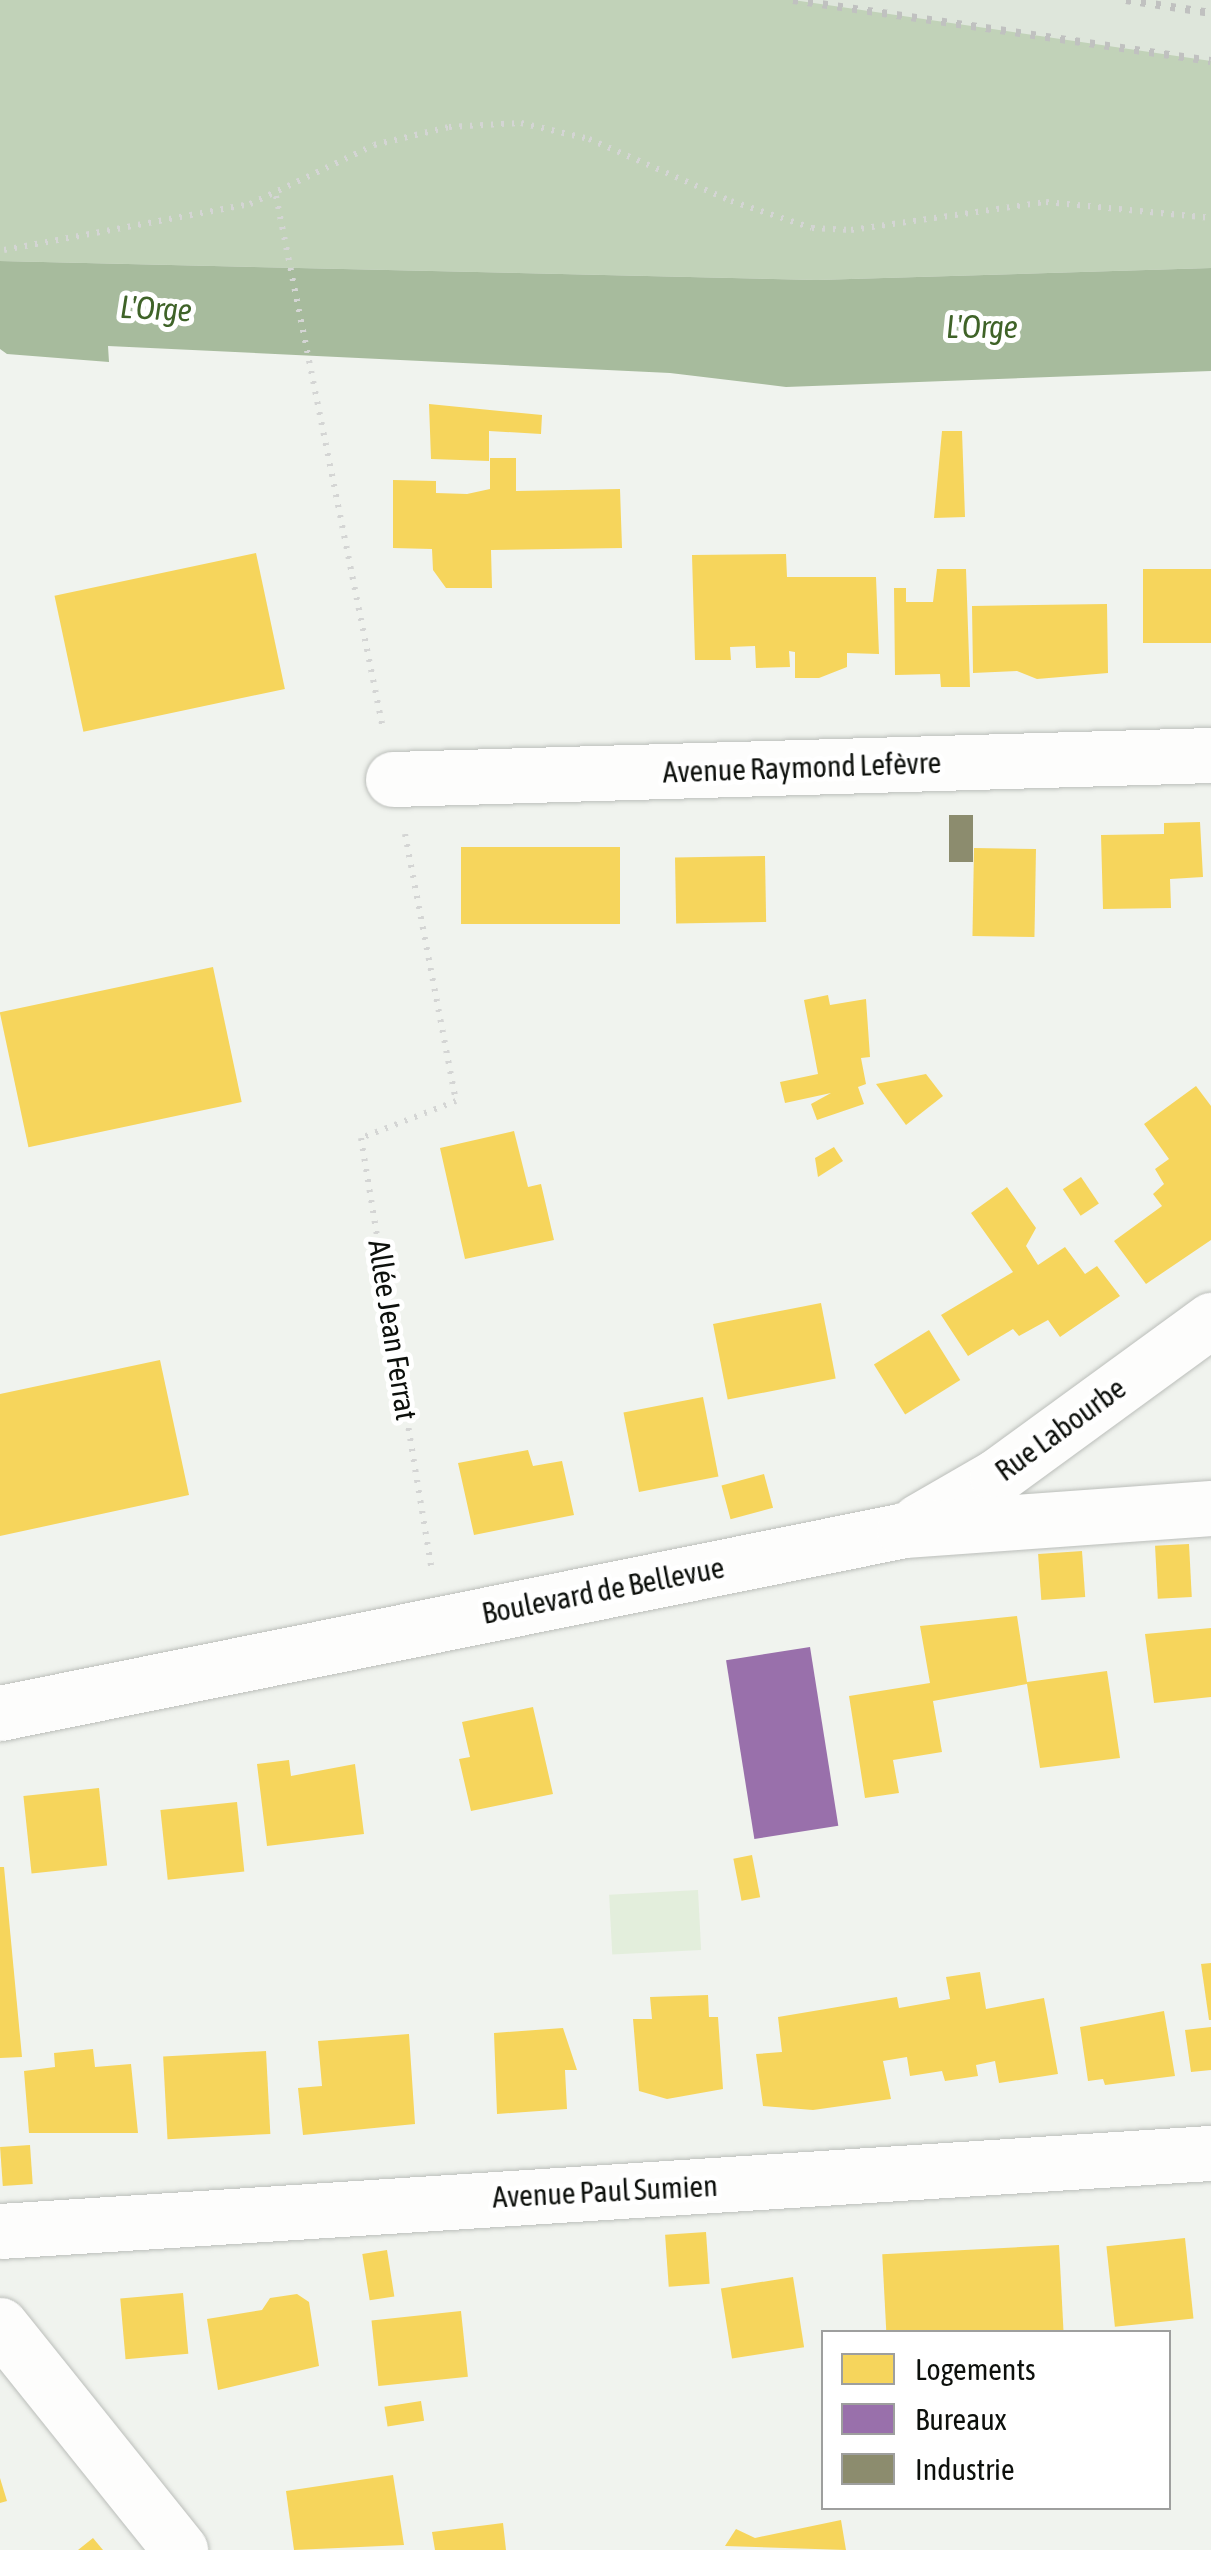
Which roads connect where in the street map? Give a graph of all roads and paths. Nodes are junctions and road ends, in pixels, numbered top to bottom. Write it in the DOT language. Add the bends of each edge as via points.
graph roads {
  1 [pos="276,196"];
  2 [pos="1211,218"];
  3 [pos="4,250"];
  4 [pos="310,379"];
  5 [pos="1211,754"];
  6 [pos="393,779"];
  7 [pos="456,1101"];
  8 [pos="1211,1320"];
  9 [pos="1211,1508"];
  10 [pos="904,1530"];
  11 [pos="440,1622"];
  12 [pos="0,1713"];
  13 [pos="1211,2153"];
  14 [pos="0,2231"];
  15 [pos="0,2325"];
  16 [pos="180,2550"];
  1 -- 2 [label="path" via="374,145 449,127 521,123 589,139 812,228 851,230 1046,202"];
  1 -- 3 [label="path"];
  1 -- 4 [label="path"];
  5 -- 6 [label="street, Avenue Raymond Lefèvre"];
  7 -- 11 [label="path, Allée Jean Ferrat" via="361,1138"];
  8 -- 10 [label="street, Rue Labourbe" via="997,1476"];
  9 -- 10 [label="street, Boulevard de Bellevue"];
  10 -- 11 [label="street, Boulevard de Bellevue"];
  11 -- 12 [label="street, Boulevard de Bellevue"];
  13 -- 14 [label="street, Avenue Paul Sumien"];
  15 -- 16 [label="street"];
}
